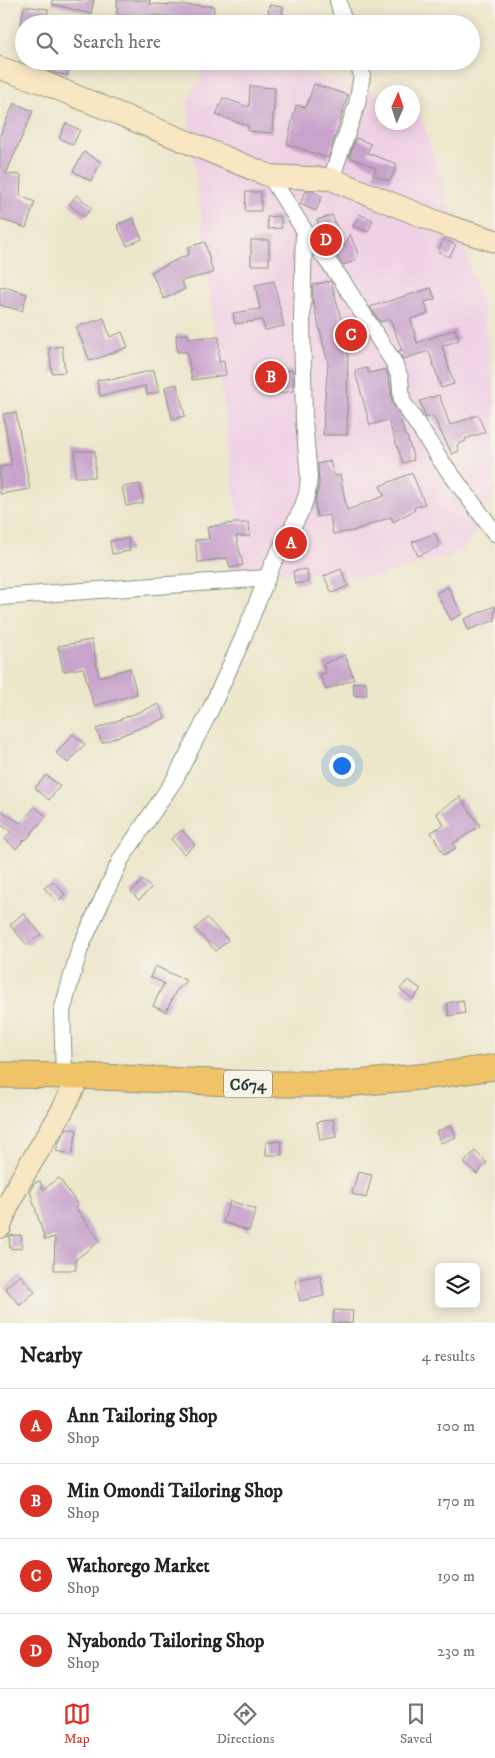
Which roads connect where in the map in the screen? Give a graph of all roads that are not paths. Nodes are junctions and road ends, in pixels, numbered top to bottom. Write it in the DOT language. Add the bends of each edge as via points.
graph roads {
  1 [pos="338,0"];
  2 [pos="342,15"];
  3 [pos="0,68"];
  4 [pos="360,70"];
  5 [pos="270,176"];
  6 [pos="331,179"];
  7 [pos="304,230"];
  8 [pos="495,240"];
  9 [pos="495,533"];
  10 [pos="267,578"];
  11 [pos="0,597"];
  12 [pos="495,1067"];
  13 [pos="0,1075"];
  14 [pos="72,1076"];
  15 [pos="0,1228"];
  1 -- 2 [label="street"];
  3 -- 5 [label="street"];
  4 -- 6 [label="street" via="357,104"];
  5 -- 6 [label="street"];
  5 -- 7 [label="street"];
  6 -- 8 [label="street" via="447,226"];
  7 -- 9 [label="street" via="341,279 394,363 400,378 402,401"];
  7 -- 10 [label="street" via="302,330 309,477 302,509"];
  10 -- 11 [label="street"];
  10 -- 14 [label="street" via="204,723 175,779 121,858 80,948 62,1011"];
  12 -- 14 [label="main road, C674" via="346,1084 253,1084"];
  13 -- 14 [label="main road, C674"];
  14 -- 15 [label="street" via="61,1112 14,1192"];
}
